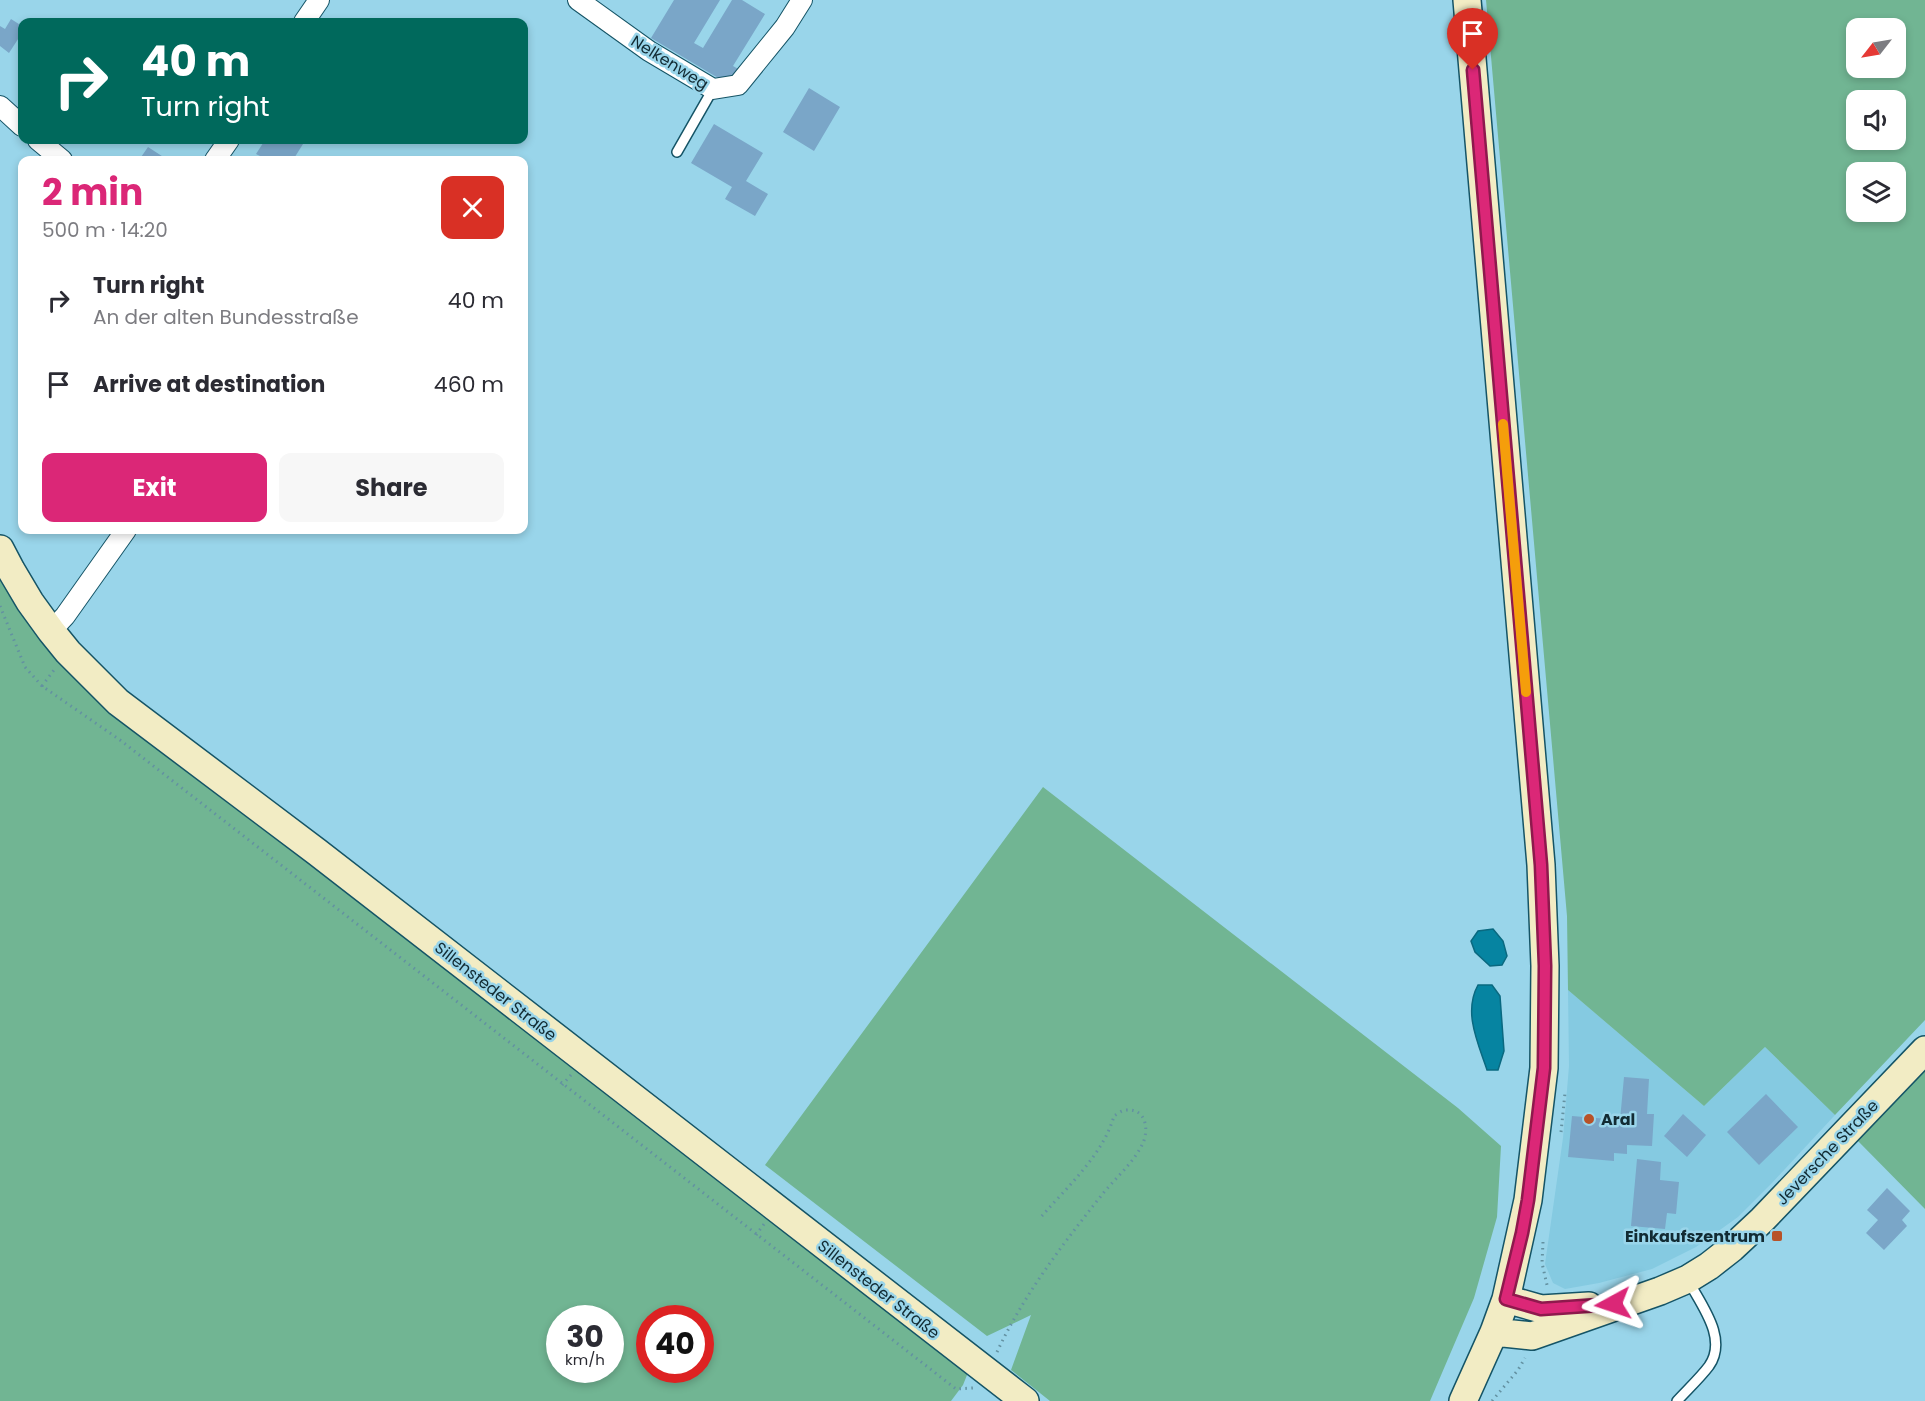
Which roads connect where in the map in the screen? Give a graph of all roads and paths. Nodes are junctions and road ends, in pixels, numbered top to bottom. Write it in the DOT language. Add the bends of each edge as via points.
graph roads {
  1 [pos="319,0"];
  2 [pos="578,0"];
  3 [pos="802,0"];
  4 [pos="1467,0"];
  5 [pos="307,18"];
  6 [pos="713,89"];
  7 [pos="0,106"];
  8 [pos="18,122"];
  9 [pos="43,144"];
  10 [pos="677,152"];
  11 [pos="57,156"];
  12 [pos="123,534"];
  13 [pos="0,549"];
  14 [pos="0,606"];
  15 [pos="51,631"];
  16 [pos="1925,1050"];
  17 [pos="1041,1217"];
  18 [pos="1688,1279"];
  19 [pos="1506,1299"];
  20 [pos="1632,1302"];
  21 [pos="1494,1332"];
  22 [pos="983,1380"];
  23 [pos="1025,1401"];
  24 [pos="1463,1401"];
  25 [pos="1677,1401"];
  1 -- 5 [label="street"];
  2 -- 6 [label="street, Nelkenweg" via="649,51"];
  3 -- 6 [label="street, Nelkenweg" via="738,85"];
  4 -- 19 [label="street" via="1541,865 1544,954 1544,1068 1539,1123 1522,1233"];
  6 -- 10 [label="lane"];
  7 -- 8 [label="street"];
  9 -- 11 [label="street"];
  12 -- 15 [label="street"];
  13 -- 15 [label="street, Sillensteder Straße"];
  14 -- 22 [label="path" via="25,667 42,686 120,740 956,1389"];
  15 -- 22 [label="street, Sillensteder Straße" via="118,702 326,858"];
  16 -- 18 [label="street, Jeversche Straße" via="1762,1220 1732,1248"];
  17 -- 22 [label="path" via="1090,1161 1114,1116 1126,1110 1143,1117 1147,1127 1134,1158 1059,1251 1009,1325"];
  18 -- 20 [label="street, Jeversche Straße"];
  18 -- 25 [label="lane" via="1715,1333 1715,1350 1710,1365"];
  19 -- 20 [label="street, Jeversche Straße" via="1541,1309"];
  19 -- 21 [label="street"];
  20 -- 21 [label="street, Jeversche Straße" via="1532,1336"];
  21 -- 24 [label="street"];
  22 -- 23 [label="street, Sillensteder Straße"];
}
